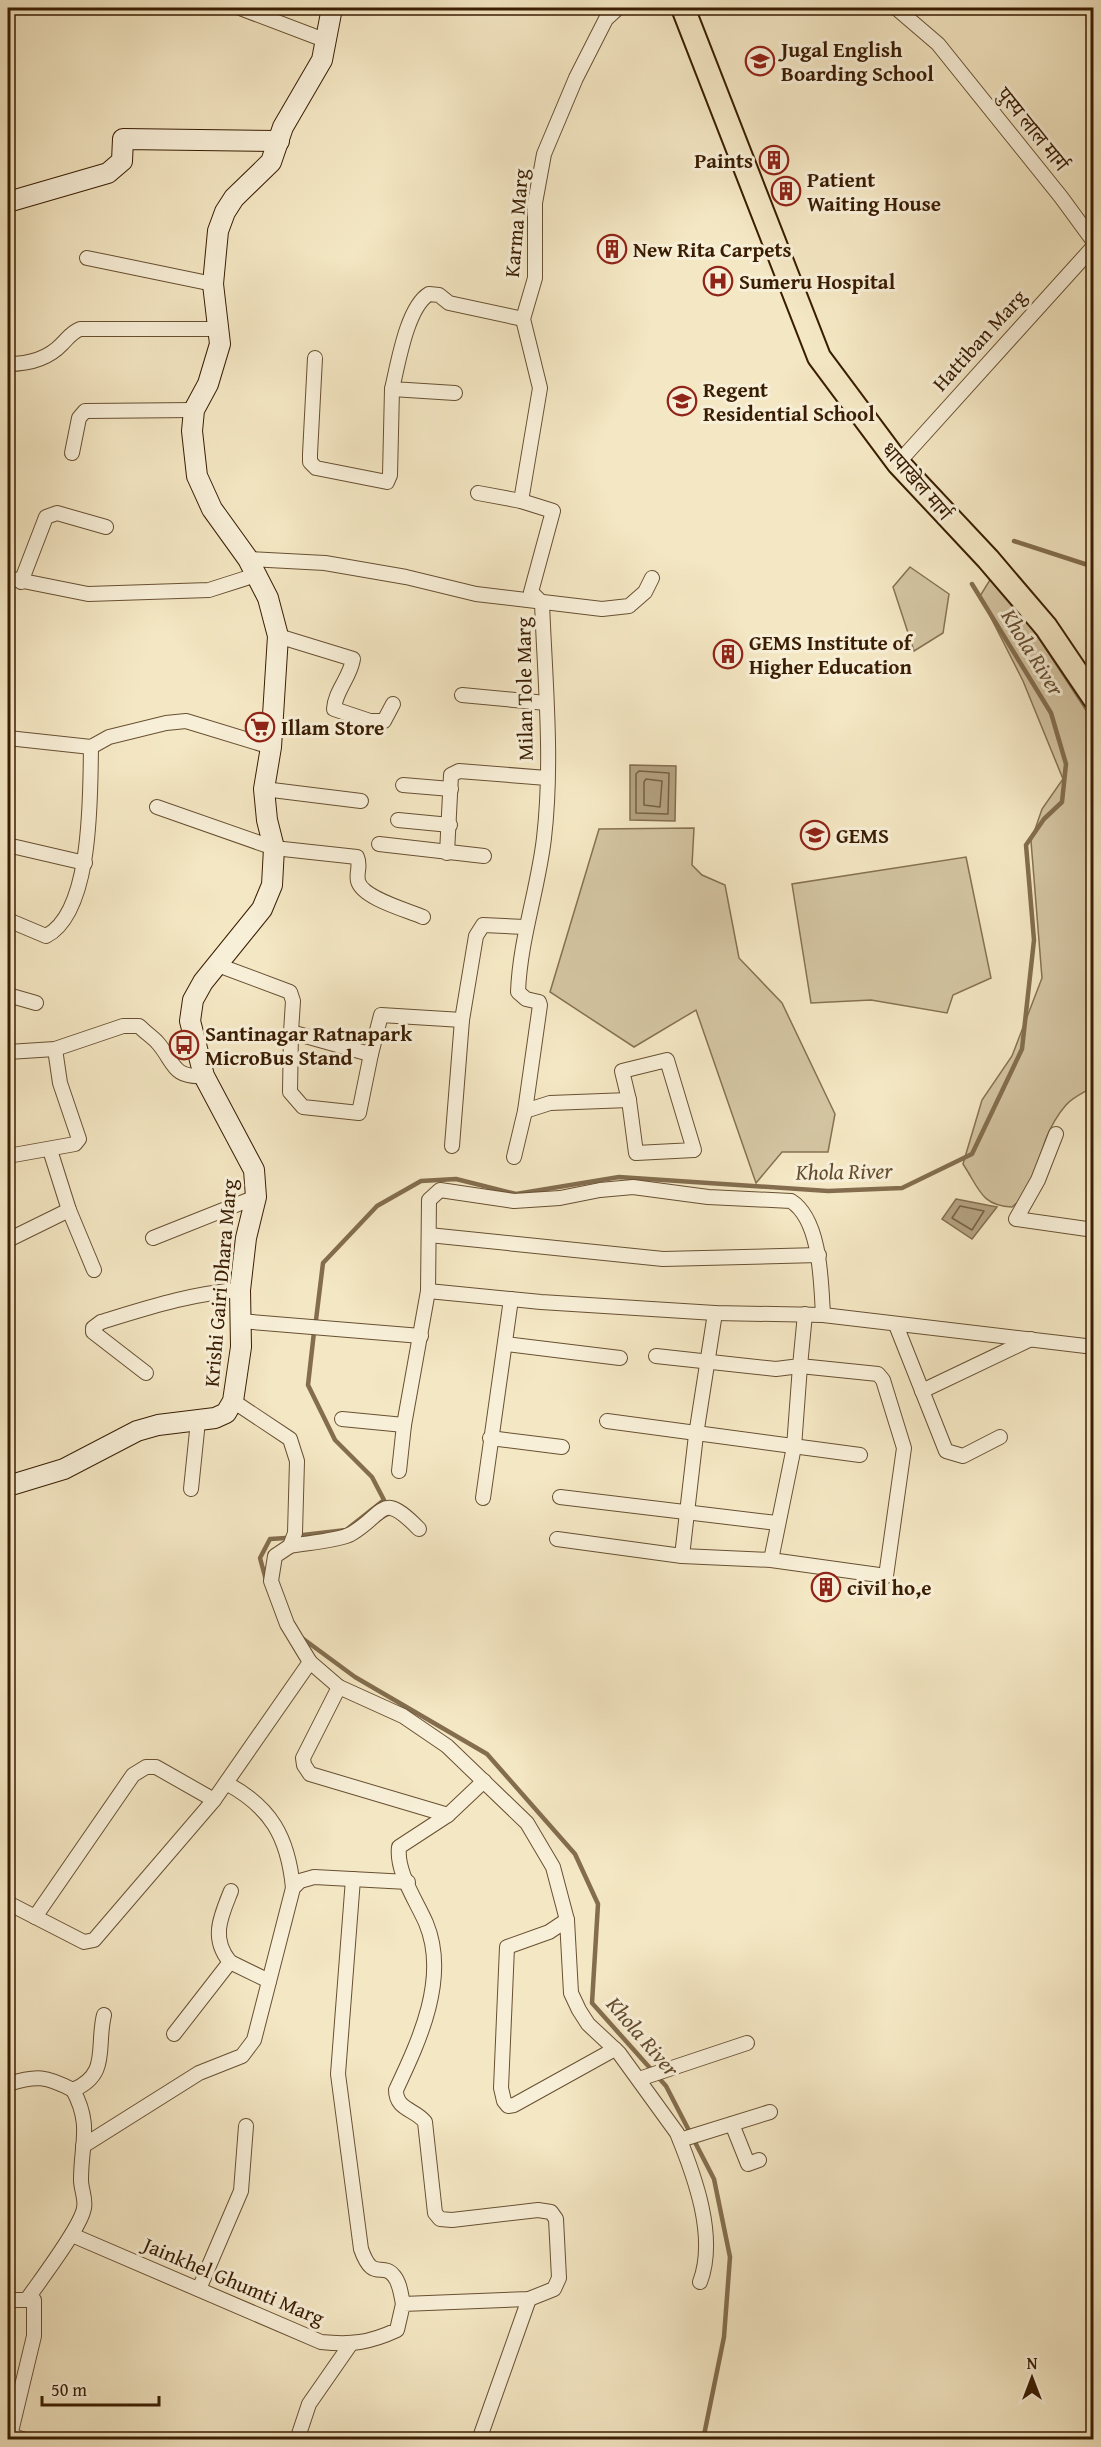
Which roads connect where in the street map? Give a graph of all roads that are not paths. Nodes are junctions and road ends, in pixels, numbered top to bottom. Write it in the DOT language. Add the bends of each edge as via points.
graph roads {
  1 [pos="240,8"];
  2 [pos="332,8"];
  3 [pos="618,8"];
  4 [pos="683,8"];
  5 [pos="896,8"];
  6 [pos="327,41"];
  7 [pos="279,141"];
  8 [pos="8,202"];
  9 [pos="1094,244"];
  10 [pos="87,258"];
  11 [pos="213,284"];
  12 [pos="522,319"];
  13 [pos="219,329"];
  14 [pos="315,358"];
  15 [pos="8,364"];
  16 [pos="392,389"];
  17 [pos="455,393"];
  18 [pos="194,410"];
  19 [pos="72,453"];
  20 [pos="898,463"];
  21 [pos="478,493"];
  22 [pos="521,501"];
  23 [pos="106,527"];
  24 [pos="252,567"];
  25 [pos="652,578"];
  26 [pos="14,580"];
  27 [pos="542,603"];
  28 [pos="278,636"];
  29 [pos="462,695"];
  30 [pos="1094,698"];
  31 [pos="546,703"];
  32 [pos="393,704"];
  33 [pos="8,738"];
  34 [pos="91,747"];
  35 [pos="271,747"];
  36 [pos="547,778"];
  37 [pos="403,785"];
  38 [pos="264,789"];
  39 [pos="452,789"];
  40 [pos="362,801"];
  41 [pos="157,807"];
  42 [pos="398,820"];
  43 [pos="450,825"];
  44 [pos="379,844"];
  45 [pos="15,847"];
  46 [pos="273,848"];
  47 [pos="447,853"];
  48 [pos="484,856"];
  49 [pos="85,863"];
  50 [pos="423,917"];
  51 [pos="8,920"];
  52 [pos="525,927"];
  53 [pos="214,964"];
  54 [pos="8,995"];
  55 [pos="36,1003"];
  56 [pos="462,1020"];
  57 [pos="291,1032"];
  58 [pos="55,1049"];
  59 [pos="8,1052"];
  60 [pos="371,1054"];
  61 [pos="204,1076"];
  62 [pos="629,1100"];
  63 [pos="525,1111"];
  64 [pos="1056,1134"];
  65 [pos="452,1146"];
  66 [pos="50,1150"];
  67 [pos="8,1156"];
  68 [pos="514,1157"];
  69 [pos="256,1197"];
  70 [pos="69,1210"];
  71 [pos="1094,1230"];
  72 [pos="429,1235"];
  73 [pos="153,1238"];
  74 [pos="8,1240"];
  75 [pos="819,1255"];
  76 [pos="94,1270"];
  77 [pos="240,1290"];
  78 [pos="428,1291"];
  79 [pos="511,1299"];
  80 [pos="715,1313"];
  81 [pos="805,1314"];
  82 [pos="823,1315"];
  83 [pos="240,1321"];
  84 [pos="896,1325"];
  85 [pos="421,1336"];
  86 [pos="1032,1338"];
  87 [pos="506,1344"];
  88 [pos="1094,1347"];
  89 [pos="656,1356"];
  90 [pos="620,1358"];
  91 [pos="708,1362"];
  92 [pos="800,1366"];
  93 [pos="146,1373"];
  94 [pos="922,1391"];
  95 [pos="233,1401"];
  96 [pos="342,1419"];
  97 [pos="198,1421"];
  98 [pos="608,1422"];
  99 [pos="404,1425"];
  100 [pos="696,1435"];
  101 [pos="1000,1437"];
  102 [pos="490,1438"];
  103 [pos="562,1447"];
  104 [pos="794,1447"];
  105 [pos="860,1455"];
  106 [pos="399,1471"];
  107 [pos="8,1485"];
  108 [pos="191,1489"];
  109 [pos="560,1497"];
  110 [pos="483,1498"];
  111 [pos="688,1513"];
  112 [pos="777,1523"];
  113 [pos="419,1529"];
  114 [pos="557,1539"];
  115 [pos="290,1546"];
  116 [pos="682,1556"];
  117 [pos="771,1560"];
  118 [pos="310,1662"];
  119 [pos="339,1686"];
  120 [pos="484,1781"];
  121 [pos="226,1784"];
  122 [pos="214,1800"];
  123 [pos="448,1815"];
  124 [pos="353,1879"];
  125 [pos="408,1882"];
  126 [pos="293,1888"];
  127 [pos="231,1891"];
  128 [pos="8,1903"];
  129 [pos="35,1917"];
  130 [pos="567,1920"];
  131 [pos="230,1962"];
  132 [pos="269,1981"];
  133 [pos="104,2015"];
  134 [pos="174,2034"];
  135 [pos="747,2043"];
  136 [pos="615,2049"];
  137 [pos="639,2079"];
  138 [pos="8,2084"];
  139 [pos="73,2090"];
  140 [pos="770,2112"];
  141 [pos="732,2124"];
  142 [pos="246,2126"];
  143 [pos="680,2140"];
  144 [pos="83,2146"];
  145 [pos="759,2160"];
  146 [pos="72,2235"];
  147 [pos="700,2282"];
  148 [pos="199,2289"];
  149 [pos="28,2298"];
  150 [pos="530,2299"];
  151 [pos="8,2300"];
  152 [pos="403,2304"];
  153 [pos="350,2345"];
  154 [pos="9,2437"];
  155 [pos="25,2439"];
  156 [pos="297,2439"];
  157 [pos="479,2439"];
  1 -- 6 [label="street"];
  2 -- 6 [label="main road, Krishi Gairi Dhara Marg"];
  3 -- 12 [label="street, Karma Marg" via="606,19 576,78 544,154 535,202 535,278"];
  4 -- 20 [label="main road, धापाखेल मार्ग" via="819,357"];
  5 -- 9 [label="street, पुस्प लाल मार्ग" via="938,44"];
  6 -- 7 [label="main road, Krishi Gairi Dhara Marg" via="322,60"];
  7 -- 8 [label="main road" via="123,139 122,161 108,173"];
  7 -- 11 [label="main road, Krishi Gairi Dhara Marg" via="271,162 225,212 216,240"];
  9 -- 20 [label="street, Hattiban Marg"];
  10 -- 11 [label="street"];
  11 -- 13 [label="main road, Krishi Gairi Dhara Marg"];
  12 -- 16 [label="street" via="449,303 429,294 422,298 403,343"];
  12 -- 22 [label="street" via="540,388"];
  13 -- 15 [label="street" via="80,329 72,332 52,354 25,364"];
  13 -- 18 [label="main road, Krishi Gairi Dhara Marg" via="215,362"];
  14 -- 16 [label="street" via="310,462 316,468 387,482"];
  16 -- 17 [label="street"];
  18 -- 19 [label="street" via="85,411 79,418"];
  18 -- 24 [label="main road, Krishi Gairi Dhara Marg" via="193,455 197,476 212,509"];
  20 -- 30 [label="main road, धापाखेल मार्ग" via="1046,627"];
  21 -- 22 [label="street"];
  22 -- 27 [label="street" via="553,511 531,592"];
  23 -- 26 [label="street" via="57,513 46,517"];
  24 -- 26 [label="street" via="209,590 88,594"];
  24 -- 27 [label="street, Milan Tole Marg" via="325,563 476,594"];
  24 -- 28 [label="main road, Krishi Gairi Dhara Marg" via="267,597"];
  25 -- 27 [label="street" via="645,592 629,606 602,609"];
  27 -- 31 [label="street, Milan Tole Marg"];
  28 -- 32 [label="street" via="353,659 334,709 384,722"];
  28 -- 35 [label="main road, Krishi Gairi Dhara Marg"];
  29 -- 31 [label="street"];
  31 -- 36 [label="street, Milan Tole Marg"];
  33 -- 34 [label="street"];
  34 -- 35 [label="street" via="109,737 186,721"];
  34 -- 49 [label="street"];
  35 -- 38 [label="main road, Krishi Gairi Dhara Marg"];
  36 -- 39 [label="street" via="459,771 451,775"];
  36 -- 52 [label="street, Milan Tole Marg" via="544,839"];
  37 -- 39 [label="street"];
  38 -- 40 [label="street"];
  38 -- 46 [label="main road, Krishi Gairi Dhara Marg"];
  39 -- 43 [label="street"];
  41 -- 46 [label="street"];
  42 -- 43 [label="street"];
  43 -- 47 [label="street"];
  44 -- 47 [label="street"];
  45 -- 49 [label="street"];
  46 -- 50 [label="street" via="357,857 358,880 366,894"];
  46 -- 53 [label="main road, Krishi Gairi Dhara Marg" via="272,885 262,909"];
  47 -- 48 [label="street"];
  49 -- 51 [label="street" via="65,921 55,932 46,936"];
  52 -- 56 [label="street" via="483,926 478,930"];
  52 -- 63 [label="street, Milan Tole Marg" via="520,994 540,1005"];
  53 -- 57 [label="street" via="290,992"];
  53 -- 61 [label="main road, Krishi Gairi Dhara Marg" via="193,1000 190,1021"];
  54 -- 55 [label="street"];
  56 -- 60 [label="street" via="381,1015"];
  56 -- 65 [label="street"];
  57 -- 60 [label="street"];
  57 -- 60 [label="street" via="290,1092 303,1107 359,1113"];
  58 -- 59 [label="street"];
  58 -- 61 [label="street" via="123,1026 139,1026 158,1043 174,1069 189,1077"];
  58 -- 66 [label="street" via="60,1083 79,1138 75,1144"];
  61 -- 69 [label="main road, Krishi Gairi Dhara Marg" via="254,1170"];
  62 -- 62 [label="street" via="636,1153 694,1150 667,1060 622,1071"];
  62 -- 63 [label="street" via="550,1103"];
  63 -- 68 [label="street"];
  64 -- 71 [label="street" via="1038,1180 1016,1219"];
  66 -- 67 [label="street"];
  66 -- 70 [label="street"];
  69 -- 73 [label="street"];
  69 -- 77 [label="main road, Krishi Gairi Dhara Marg"];
  70 -- 74 [label="street"];
  70 -- 76 [label="street"];
  72 -- 75 [label="street" via="663,1259"];
  72 -- 75 [label="street" via="429,1200 440,1191 514,1201 633,1187 708,1197 791,1201 802,1208"];
  72 -- 78 [label="street"];
  75 -- 82 [label="street"];
  77 -- 83 [label="main road, Krishi Gairi Dhara Marg"];
  77 -- 93 [label="street" via="168,1301 93,1328 93,1332"];
  78 -- 79 [label="street"];
  78 -- 85 [label="street"];
  79 -- 80 [label="street"];
  79 -- 87 [label="street"];
  80 -- 81 [label="street"];
  80 -- 91 [label="street"];
  81 -- 82 [label="street"];
  81 -- 92 [label="street"];
  82 -- 84 [label="street"];
  83 -- 85 [label="street"];
  83 -- 95 [label="main road, Krishi Gairi Dhara Marg" via="241,1347"];
  84 -- 86 [label="street"];
  84 -- 94 [label="street"];
  85 -- 99 [label="street"];
  86 -- 88 [label="street"];
  86 -- 94 [label="street"];
  87 -- 90 [label="street"];
  87 -- 102 [label="street"];
  89 -- 91 [label="street"];
  91 -- 92 [label="street" via="776,1369"];
  91 -- 100 [label="street"];
  92 -- 104 [label="street"];
  92 -- 117 [label="street" via="872,1372 883,1380 904,1448 889,1570 881,1577"];
  94 -- 101 [label="street" via="946,1451 963,1456"];
  95 -- 97 [label="main road, Krishi Gairi Dhara Marg" via="226,1413"];
  95 -- 115 [label="street" via="290,1439 297,1471 295,1533"];
  96 -- 99 [label="street"];
  97 -- 107 [label="main road, Krishi Gairi Dhara Marg" via="137,1431 64,1468"];
  97 -- 108 [label="street"];
  98 -- 100 [label="street"];
  99 -- 106 [label="street"];
  100 -- 104 [label="street"];
  100 -- 111 [label="street"];
  102 -- 103 [label="street"];
  102 -- 110 [label="street"];
  104 -- 105 [label="street"];
  104 -- 112 [label="street"];
  109 -- 111 [label="street"];
  111 -- 112 [label="street"];
  111 -- 116 [label="street"];
  112 -- 117 [label="street"];
  113 -- 115 [label="street" via="400,1509 392,1508 374,1514 350,1534"];
  114 -- 116 [label="street"];
  115 -- 118 [label="street" via="275,1556 271,1581 287,1624"];
  116 -- 117 [label="street"];
  118 -- 119 [label="street"];
  118 -- 121 [label="street"];
  119 -- 120 [label="street" via="403,1716 447,1746"];
  119 -- 123 [label="street" via="303,1758 310,1774"];
  120 -- 123 [label="street"];
  120 -- 130 [label="street" via="527,1823 553,1867"];
  121 -- 122 [label="street"];
  121 -- 126 [label="street" via="249,1796 282,1838 290,1857"];
  122 -- 129 [label="street" via="94,1940 84,1942"];
  122 -- 129 [label="street" via="156,1767 146,1767 133,1775"];
  123 -- 125 [label="street" via="399,1847 397,1860"];
  124 -- 125 [label="street"];
  124 -- 126 [label="street" via="314,1877"];
  124 -- 152 [label="street" via="338,2074 361,2248 372,2270 392,2273 397,2279"];
  125 -- 150 [label="street" via="428,1927 435,1967 422,2035 396,2090 396,2098 401,2107 425,2122 435,2213 440,2219 538,2210 551,2212 556,2219 559,2278 554,2289"];
  126 -- 132 [label="street"];
  127 -- 131 [label="street" via="218,1921 221,1951"];
  128 -- 129 [label="street"];
  130 -- 136 [label="street" via="571,1993 588,2024"];
  130 -- 136 [label="street" via="549,1932 507,1947 501,2088 504,2101 508,2106 514,2105"];
  131 -- 132 [label="street"];
  131 -- 134 [label="street"];
  132 -- 144 [label="street" via="254,2040 242,2056 200,2073"];
  133 -- 139 [label="street" via="99,2034 99,2068 87,2084"];
  135 -- 137 [label="street"];
  136 -- 137 [label="street"];
  137 -- 143 [label="street"];
  138 -- 139 [label="street" via="34,2076"];
  139 -- 144 [label="street" via="86,2122"];
  140 -- 141 [label="street"];
  141 -- 143 [label="street"];
  141 -- 145 [label="street" via="748,2164"];
  142 -- 148 [label="street" via="241,2191"];
  143 -- 147 [label="street" via="699,2201 708,2249"];
  144 -- 146 [label="street" via="84,2208"];
  146 -- 148 [label="street, Jainkhel Ghumti Marg"];
  146 -- 149 [label="street"];
  148 -- 153 [label="street, Jainkhel Ghumti Marg" via="321,2342"];
  149 -- 151 [label="street"];
  149 -- 154 [label="street" via="34,2300 34,2336"];
  150 -- 152 [label="street"];
  150 -- 157 [label="street"];
  152 -- 153 [label="street, Jainkhel Ghumti Marg" via="397,2330"];
  153 -- 156 [label="street" via="309,2404"];
  154 -- 155 [label="street"];
}
